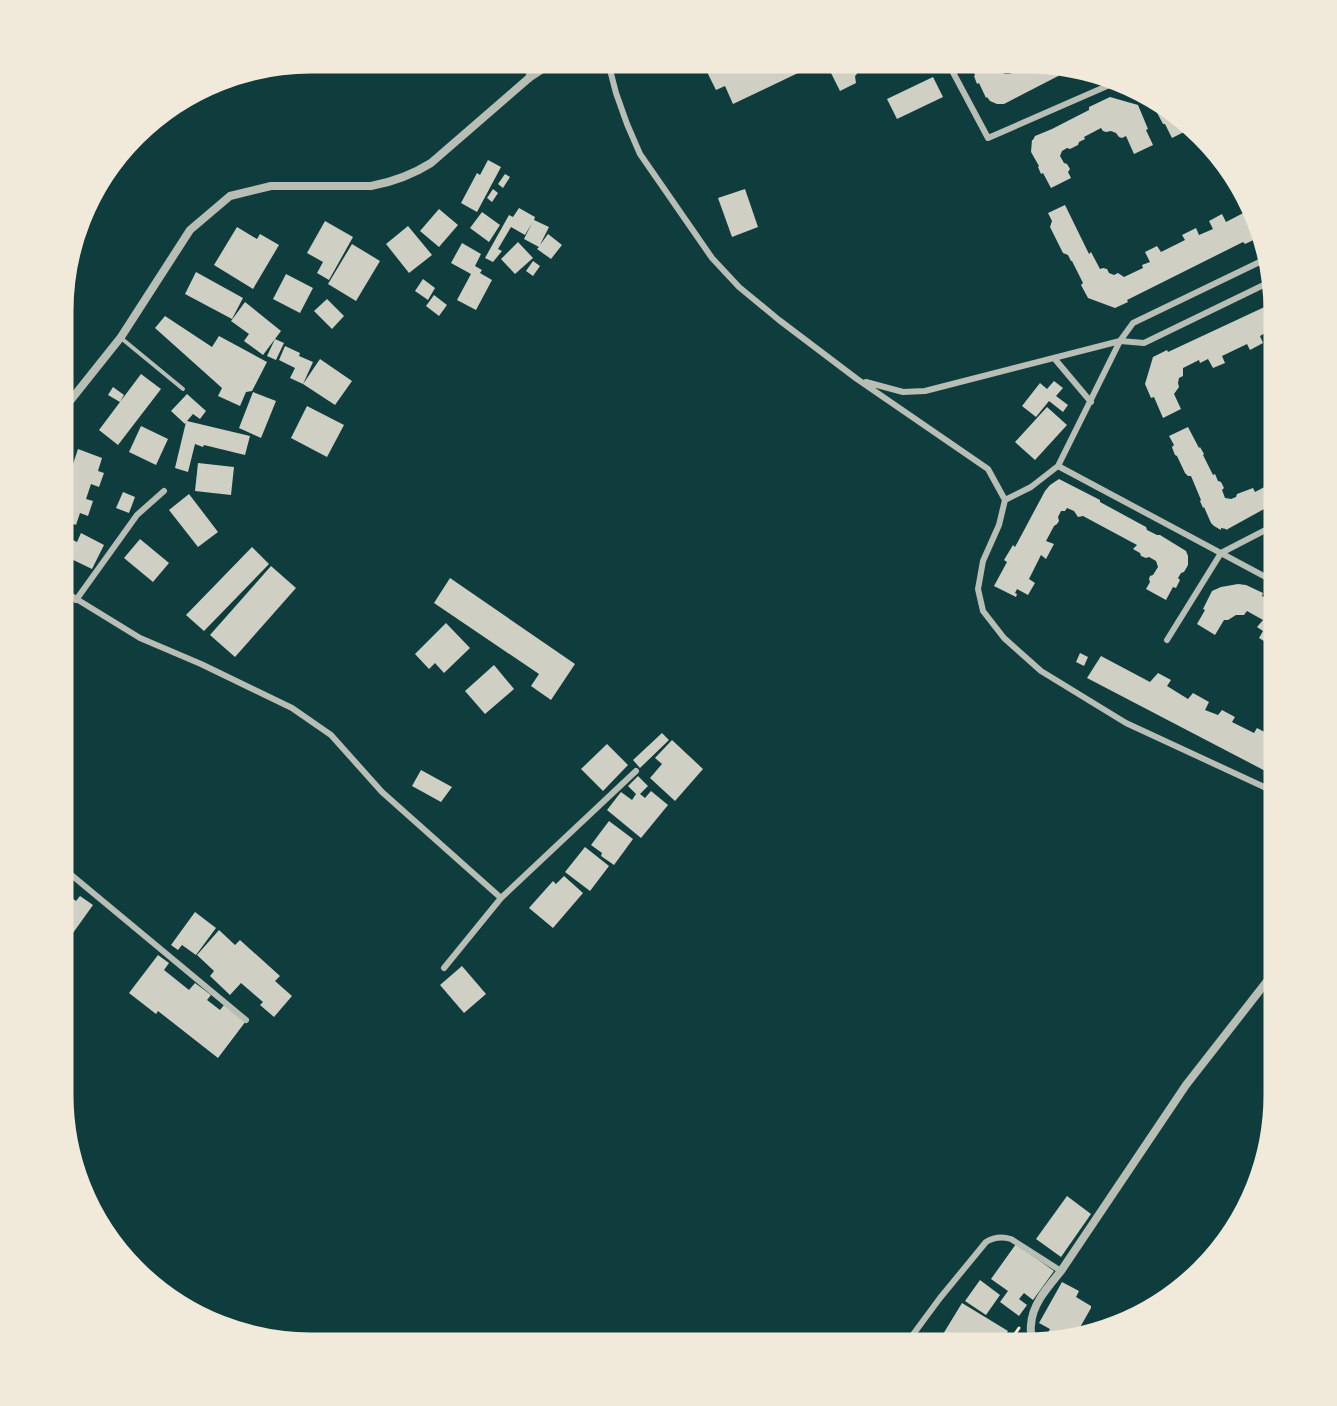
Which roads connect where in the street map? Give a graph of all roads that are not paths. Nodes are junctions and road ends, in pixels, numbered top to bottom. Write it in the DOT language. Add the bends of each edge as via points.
graph roads {
  1 [pos="532,72"];
  2 [pos="538,72"];
  3 [pos="611,72"];
  4 [pos="953,72"];
  5 [pos="529,78"];
  6 [pos="1105,86"];
  7 [pos="1260,262"];
  8 [pos="1263,286"];
  9 [pos="121,337"];
  10 [pos="1120,341"];
  11 [pos="1054,358"];
  12 [pos="857,379"];
  13 [pos="183,389"];
  14 [pos="72,398"];
  15 [pos="1091,402"];
  16 [pos="1058,466"];
  17 [pos="164,491"];
  18 [pos="1005,500"];
  19 [pos="1265,530"];
  20 [pos="1221,553"];
  21 [pos="1265,577"];
  22 [pos="72,597"];
  23 [pos="76,600"];
  24 [pos="1167,640"];
  25 [pos="636,771"];
  26 [pos="1265,787"];
  27 [pos="72,875"];
  28 [pos="501,898"];
  29 [pos="444,968"];
  30 [pos="1265,984"];
  31 [pos="246,1020"];
  32 [pos="1061,1271"];
  33 [pos="914,1334"];
  34 [pos="1031,1334"];
  1 -- 5 [label="street"];
  2 -- 5 [label="street"];
  3 -- 12 [label="street" via="640,154 712,258 739,287"];
  4 -- 6 [label="street" via="988,138"];
  5 -- 9 [label="street" via="431,163 402,178 371,186 271,186 230,196 190,230"];
  7 -- 10 [label="street" via="1133,323"];
  8 -- 10 [label="street" via="1144,343"];
  9 -- 13 [label="lane"];
  9 -- 14 [label="street"];
  10 -- 11 [label="street"];
  10 -- 15 [label="street"];
  11 -- 12 [label="street" via="925,391 903,392"];
  11 -- 15 [label="street"];
  12 -- 18 [label="street" via="988,469"];
  15 -- 16 [label="street"];
  16 -- 18 [label="street"];
  16 -- 20 [label="street"];
  17 -- 23 [label="street" via="137,516"];
  18 -- 26 [label="street" via="983,561 978,588 983,611 1004,638 1041,671 1126,723"];
  19 -- 20 [label="street"];
  20 -- 21 [label="street"];
  20 -- 24 [label="street"];
  22 -- 23 [label="street"];
  23 -- 28 [label="street" via="140,638 212,668 302,714 331,735 382,792"];
  25 -- 28 [label="street"];
  27 -- 31 [label="street"];
  28 -- 29 [label="street"];
  30 -- 32 [label="street" via="1186,1086"];
  32 -- 33 [label="street" via="1011,1239 992,1239"];
  32 -- 34 [label="street" via="1040,1297"];
}
